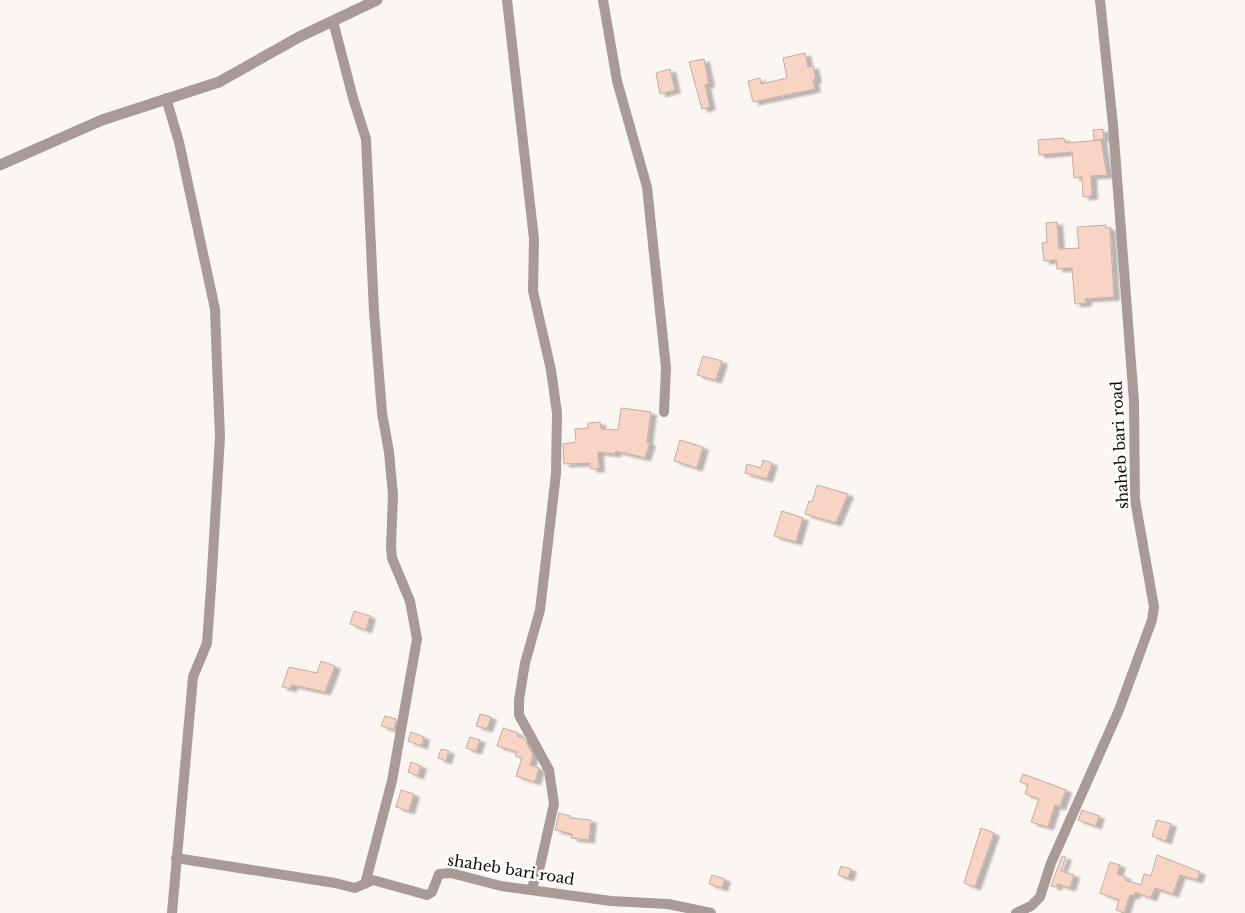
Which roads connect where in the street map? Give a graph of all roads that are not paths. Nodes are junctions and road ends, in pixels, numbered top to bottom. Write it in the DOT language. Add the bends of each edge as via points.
graph roads {
  1 [pos="377,0"];
  2 [pos="507,0"];
  3 [pos="603,0"];
  4 [pos="1100,0"];
  5 [pos="333,21"];
  6 [pos="166,98"];
  7 [pos="0,165"];
  8 [pos="664,412"];
  9 [pos="176,858"];
  10 [pos="365,884"];
  11 [pos="531,890"];
  12 [pos="172,913"];
  13 [pos="711,913"];
  14 [pos="1016,913"];
  1 -- 5 [label="street"];
  2 -- 11 [label="street" via="534,239 533,291 557,413 556,474 540,610 525,663 519,700 519,715 549,770 554,804"];
  3 -- 8 [label="street" via="617,80 647,187 666,368"];
  4 -- 14 [label="street, shaheb bari road" via="1132,372 1135,500 1154,607 1119,710 1051,863 1040,897"];
  5 -- 6 [label="street" via="219,82"];
  5 -- 10 [label="street" via="366,139 374,312 393,495 392,558 410,601 417,639 392,781"];
  6 -- 7 [label="street" via="102,120"];
  6 -- 9 [label="street" via="179,142 215,309 220,437 206,643 193,677 188,757"];
  9 -- 10 [label="street, shaheb bari road" via="354,888"];
  9 -- 12 [label="street"];
  10 -- 11 [label="street, shaheb bari road" via="373,880 427,895 432,892 442,872"];
  11 -- 13 [label="street, shaheb bari road" via="611,901 668,904"];
}
